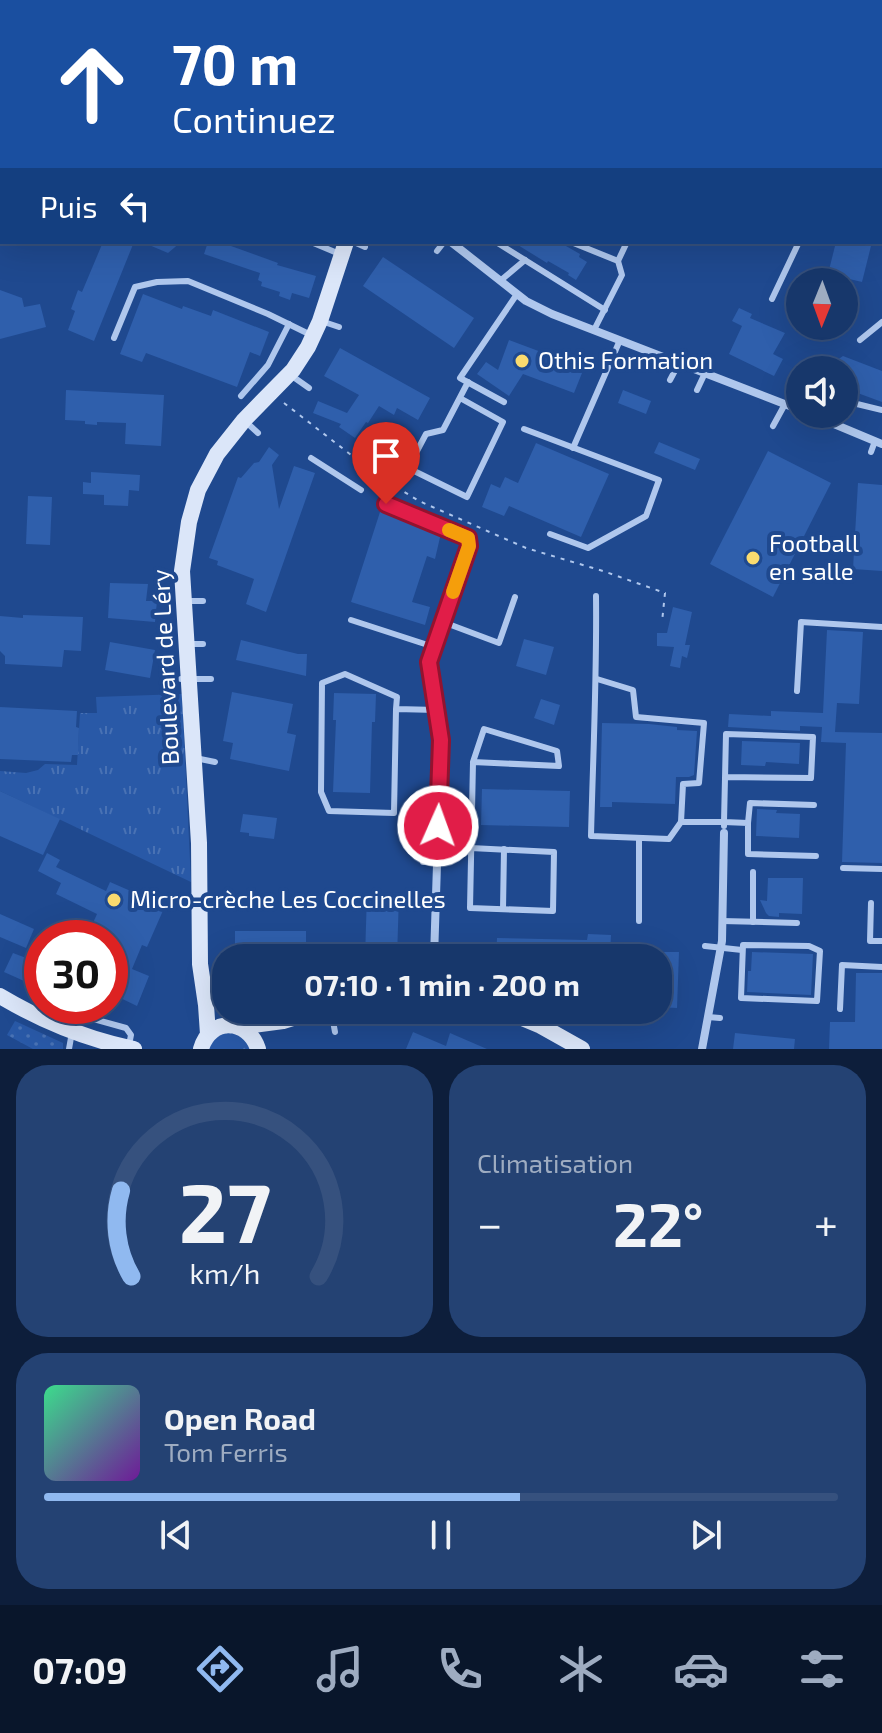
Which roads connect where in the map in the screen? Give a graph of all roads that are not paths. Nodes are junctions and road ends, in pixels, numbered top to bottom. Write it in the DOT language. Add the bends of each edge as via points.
graph roads {
  1 [pos="322,244"];
  2 [pos="358,244"];
  3 [pos="442,244"];
  4 [pos="454,244"];
  5 [pos="499,244"];
  6 [pos="577,244"];
  7 [pos="626,244"];
  8 [pos="798,244"];
  9 [pos="365,247"];
  10 [pos="344,248"];
  11 [pos="437,251"];
  12 [pos="525,260"];
  13 [pos="618,261"];
  14 [pos="500,281"];
  15 [pos="517,294"];
  16 [pos="772,299"];
  17 [pos="605,310"];
  18 [pos="550,312"];
  19 [pos="882,322"];
  20 [pos="545,323"];
  21 [pos="289,324"];
  22 [pos="339,327"];
  23 [pos="316,328"];
  24 [pos="594,330"];
  25 [pos="114,338"];
  26 [pos="620,340"];
  27 [pos="860,340"];
  28 [pos="679,363"];
  29 [pos="705,373"];
  30 [pos="289,374"];
  31 [pos="670,380"];
  32 [pos="468,382"];
  33 [pos="309,388"];
  34 [pos="697,390"];
  35 [pos="241,396"];
  36 [pos="460,398"];
  37 [pos="504,402"];
  38 [pos="785,404"];
  39 [pos="858,404"];
  40 [pos="882,410"];
  41 [pos="244,420"];
  42 [pos="773,426"];
  43 [pos="843,428"];
  44 [pos="524,429"];
  45 [pos="258,433"];
  46 [pos="879,443"];
  47 [pos="573,448"];
  48 [pos="871,452"];
  49 [pos="311,458"];
  50 [pos="361,490"];
  51 [pos="386,504"];
  52 [pos="550,534"];
  53 [pos="596,596"];
  54 [pos="515,597"];
  55 [pos="203,601"];
  56 [pos="181,609"];
  57 [pos="351,620"];
  58 [pos="443,622"];
  59 [pos="882,627"];
  60 [pos="434,647"];
  61 [pos="211,679"];
  62 [pos="597,679"];
  63 [pos="185,680"];
  64 [pos="432,683"];
  65 [pos="797,691"];
  66 [pos="396,709"];
  67 [pos="437,710"];
  68 [pos="195,758"];
  69 [pos="215,762"];
  70 [pos="473,762"];
  71 [pos="725,777"];
  72 [pos="814,805"];
  73 [pos="681,822"];
  74 [pos="724,822"];
  75 [pos="748,823"];
  76 [pos="724,833"];
  77 [pos="639,838"];
  78 [pos="471,848"];
  79 [pos="504,849"];
  80 [pos="816,856"];
  81 [pos="437,858"];
  82 [pos="423,862"];
  83 [pos="843,868"];
  84 [pos="882,869"];
  85 [pos="753,872"];
  86 [pos="871,903"];
  87 [pos="503,909"];
  88 [pos="639,921"];
  89 [pos="722,921"];
  90 [pos="753,922"];
  91 [pos="797,923"];
  92 [pos="882,941"];
  93 [pos="434,944"];
  94 [pos="705,946"];
  95 [pos="721,947"];
  96 [pos="742,950"];
  97 [pos="882,967"];
  98 [pos="204,992"];
  99 [pos="0,996"];
  100 [pos="24,1003"];
  101 [pos="840,1009"];
  102 [pos="708,1017"];
  103 [pos="720,1018"];
  104 [pos="108,1024"];
  105 [pos="245,1024"];
  106 [pos="281,1024"];
  107 [pos="334,1024"];
  108 [pos="537,1024"];
  109 [pos="234,1026"];
  110 [pos="335,1032"];
  111 [pos="70,1040"];
  112 [pos="92,1044"];
  113 [pos="200,1044"];
  114 [pos="258,1048"];
  115 [pos="131,1049"];
  116 [pos="582,1049"];
  117 [pos="702,1049"];
  1 -- 10 [label="lane"];
  2 -- 9 [label="lane"];
  3 -- 11 [label="lane"];
  4 -- 14 [label="street"];
  5 -- 12 [label="lane"];
  6 -- 13 [label="lane"];
  7 -- 13 [label="lane"];
  8 -- 16 [label="lane"];
  10 -- 23 [label="street, Boulevard de Léry"];
  12 -- 14 [label="lane"];
  12 -- 17 [label="lane"];
  13 -- 17 [label="lane" via="622,275"];
  14 -- 15 [label="street"];
  15 -- 18 [label="street"];
  15 -- 32 [label="lane" via="460,378"];
  17 -- 24 [label="lane"];
  18 -- 20 [label="lane"];
  18 -- 24 [label="street"];
  19 -- 27 [label="lane"];
  21 -- 23 [label="lane"];
  21 -- 25 [label="lane" via="188,281 157,282 135,287"];
  21 -- 35 [label="lane" via="268,365"];
  22 -- 23 [label="lane"];
  23 -- 30 [label="street, Boulevard de Léry"];
  24 -- 26 [label="street"];
  26 -- 28 [label="street"];
  26 -- 47 [label="lane"];
  28 -- 29 [label="street"];
  28 -- 31 [label="lane"];
  29 -- 34 [label="lane"];
  29 -- 38 [label="street"];
  30 -- 33 [label="lane"];
  30 -- 41 [label="street, Boulevard de Léry"];
  32 -- 36 [label="lane"];
  32 -- 37 [label="lane"];
  36 -- 36 [label="lane" via="443,430 426,434 408,468 467,497 503,422"];
  38 -- 42 [label="lane"];
  39 -- 40 [label="lane"];
  41 -- 45 [label="lane"];
  41 -- 56 [label="street, Boulevard de Léry" via="198,490 185,547"];
  43 -- 46 [label="street"];
  44 -- 47 [label="lane"];
  46 -- 48 [label="lane"];
  47 -- 52 [label="lane" via="659,480 646,516 588,548"];
  49 -- 50 [label="lane"];
  51 -- 58 [label="lane" via="468,538"];
  53 -- 62 [label="lane"];
  54 -- 58 [label="lane" via="499,643"];
  55 -- 56 [label="lane"];
  56 -- 63 [label="street, Boulevard de Léry" via="195,644"];
  57 -- 60 [label="lane"];
  58 -- 60 [label="lane"];
  59 -- 65 [label="lane" via="801,622"];
  60 -- 64 [label="lane" via="429,662"];
  61 -- 63 [label="lane"];
  62 -- 73 [label="lane" via="633,690 636,717 704,723 699,783 683,784"];
  62 -- 77 [label="lane" via="591,836"];
  63 -- 68 [label="street, Boulevard de Léry"];
  64 -- 67 [label="street"];
  66 -- 66 [label="lane" via="394,813 329,811 321,792 322,683 345,674 397,697"];
  66 -- 67 [label="lane"];
  67 -- 81 [label="street"];
  68 -- 69 [label="lane"];
  68 -- 98 [label="street, Boulevard de Léry" via="199,843 191,903"];
  70 -- 70 [label="lane" via="502,763 559,766 557,751 484,729"];
  70 -- 78 [label="lane"];
  71 -- 71 [label="lane" via="726,734 813,737 811,778"];
  71 -- 74 [label="lane"];
  72 -- 75 [label="lane" via="750,803"];
  73 -- 74 [label="lane"];
  73 -- 77 [label="lane" via="669,839"];
  74 -- 75 [label="lane"];
  74 -- 76 [label="lane"];
  75 -- 80 [label="lane" via="748,854"];
  76 -- 89 [label="street"];
  77 -- 88 [label="lane"];
  78 -- 79 [label="lane"];
  78 -- 81 [label="lane"];
  78 -- 87 [label="lane" via="470,908"];
  79 -- 87 [label="lane"];
  79 -- 87 [label="lane" via="554,852 553,911"];
  81 -- 82 [label="lane"];
  81 -- 93 [label="street"];
  83 -- 84 [label="lane"];
  85 -- 90 [label="lane"];
  86 -- 92 [label="lane" via="870,941"];
  89 -- 90 [label="lane"];
  89 -- 95 [label="street"];
  90 -- 91 [label="lane"];
  94 -- 95 [label="lane"];
  95 -- 96 [label="lane"];
  95 -- 102 [label="street"];
  96 -- 96 [label="lane" via="743,945 756,945 820,951 817,1001 741,998"];
  97 -- 101 [label="lane" via="842,965"];
  98 -- 109 [label="street"];
  98 -- 113 [label="street, Boulevard de Léry" via="208,1022"];
  99 -- 100 [label="street"];
  102 -- 103 [label="lane"];
  102 -- 117 [label="street"];
  104 -- 115 [label="lane" via="126,1028"];
  105 -- 109 [label="street"];
  106 -- 114 [label="street"];
  107 -- 110 [label="lane"];
  108 -- 116 [label="street"];
  109 -- 113 [label="street" via="214,1029"];
  109 -- 114 [label="street" via="251,1035"];
  111 -- 112 [label="street"];
  112 -- 115 [label="street"];
}
